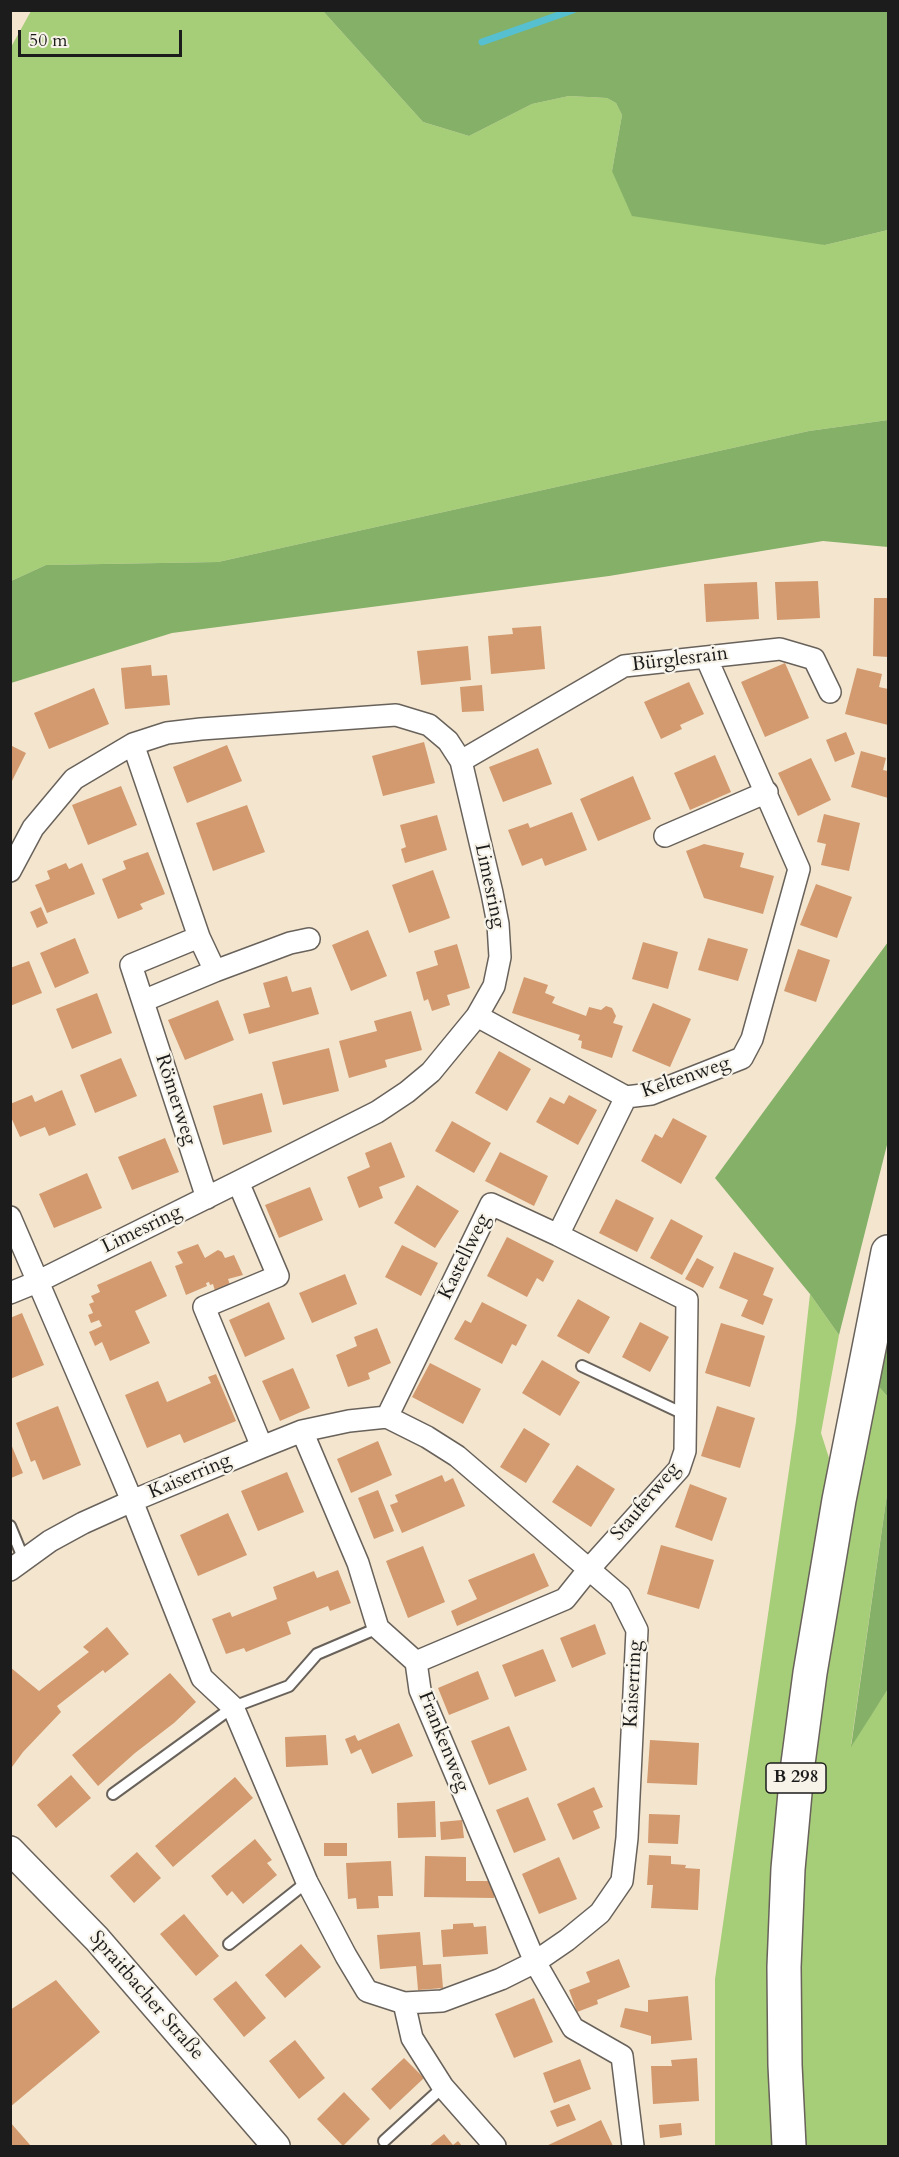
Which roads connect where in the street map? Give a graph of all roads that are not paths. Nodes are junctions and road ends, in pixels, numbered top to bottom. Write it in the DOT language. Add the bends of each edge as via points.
graph roads {
  1 [pos="706,657"];
  2 [pos="830,692"];
  3 [pos="133,744"];
  4 [pos="461,761"];
  5 [pos="766,792"];
  6 [pos="665,836"];
  7 [pos="10,871"];
  8 [pos="199,937"];
  9 [pos="309,939"];
  10 [pos="215,971"];
  11 [pos="143,1001"];
  12 [pos="477,1016"];
  13 [pos="626,1097"];
  14 [pos="238,1182"];
  15 [pos="207,1198"];
  16 [pos="10,1217"];
  17 [pos="558,1235"];
  18 [pos="888,1252"];
  19 [pos="37,1282"];
  20 [pos="10,1293"];
  21 [pos="582,1366"];
  22 [pos="686,1415"];
  23 [pos="387,1417"];
  24 [pos="302,1431"];
  25 [pos="262,1447"];
  26 [pos="132,1501"];
  27 [pos="10,1526"];
  28 [pos="17,1565"];
  29 [pos="589,1569"];
  30 [pos="378,1628"];
  31 [pos="416,1662"];
  32 [pos="233,1707"];
  33 [pos="113,1794"];
  34 [pos="10,1850"];
  35 [pos="307,1882"];
  36 [pos="230,1944"];
  37 [pos="535,1962"];
  38 [pos="404,2003"];
  39 [pos="443,2086"];
  40 [pos="384,2141"];
  41 [pos="276,2146"];
  42 [pos="495,2146"];
  43 [pos="633,2146"];
  44 [pos="789,2146"];
  1 -- 2 [label="street, Bürglesrain" via="780,649 814,659"];
  1 -- 4 [label="street, Bürglesrain" via="624,666"];
  1 -- 5 [label="street, Keltenweg"];
  3 -- 4 [label="street, Limesring" via="167,733 201,729 396,715 429,725 448,741"];
  3 -- 7 [label="street, Limesring" via="74,779 33,828"];
  3 -- 8 [label="street"];
  4 -- 12 [label="street, Limesring" via="498,924 500,957 494,986"];
  5 -- 6 [label="street"];
  5 -- 13 [label="street, Keltenweg" via="799,869 752,1039 742,1058 651,1094"];
  8 -- 10 [label="street"];
  8 -- 11 [label="street, Römerweg" via="131,965"];
  9 -- 10 [label="street"];
  10 -- 11 [label="street"];
  11 -- 15 [label="street, Römerweg"];
  12 -- 13 [label="street, Keltenweg"];
  12 -- 14 [label="street, Limesring" via="431,1072 407,1092 377,1112"];
  13 -- 17 [label="street"];
  14 -- 15 [label="street, Limesring"];
  14 -- 25 [label="street" via="278,1276 204,1307"];
  15 -- 19 [label="street, Limesring"];
  16 -- 19 [label="street"];
  17 -- 22 [label="street, Stauferweg" via="687,1300"];
  17 -- 23 [label="street, Kastellweg" via="491,1204"];
  18 -- 44 [label="main road, B 298" via="820,1608 796,1771 784,1967"];
  19 -- 20 [label="street, Limesring"];
  19 -- 26 [label="street"];
  21 -- 22 [label="lane"];
  22 -- 29 [label="street, Stauferweg" via="685,1451 679,1469"];
  23 -- 24 [label="street, Kaiserring"];
  23 -- 29 [label="street, Kaiserring" via="457,1456"];
  24 -- 25 [label="street, Kaiserring"];
  24 -- 30 [label="street" via="358,1563"];
  25 -- 26 [label="street, Kaiserring"];
  26 -- 28 [label="street, Kaiserring" via="50,1541"];
  26 -- 32 [label="street, Kaiserring" via="202,1678"];
  27 -- 28 [label="lane"];
  29 -- 31 [label="street, Stauferweg" via="565,1599"];
  29 -- 37 [label="street, Kaiserring" via="620,1596 637,1630 622,1881 600,1913"];
  30 -- 31 [label="street"];
  30 -- 32 [label="lane" via="317,1654 289,1686"];
  31 -- 37 [label="street, Frankenweg" via="420,1690"];
  32 -- 33 [label="lane"];
  32 -- 35 [label="street, Kaiserring"];
  34 -- 41 [label="street, Spraitbacher Straße" via="97,1940"];
  35 -- 36 [label="lane"];
  35 -- 38 [label="street, Kaiserring" via="367,1991"];
  37 -- 38 [label="street, Kaiserring" via="442,2001"];
  37 -- 43 [label="street, Frankenweg" via="573,2028 622,2056"];
  38 -- 39 [label="street" via="412,2038"];
  39 -- 40 [label="lane"];
  39 -- 42 [label="street"];
}
